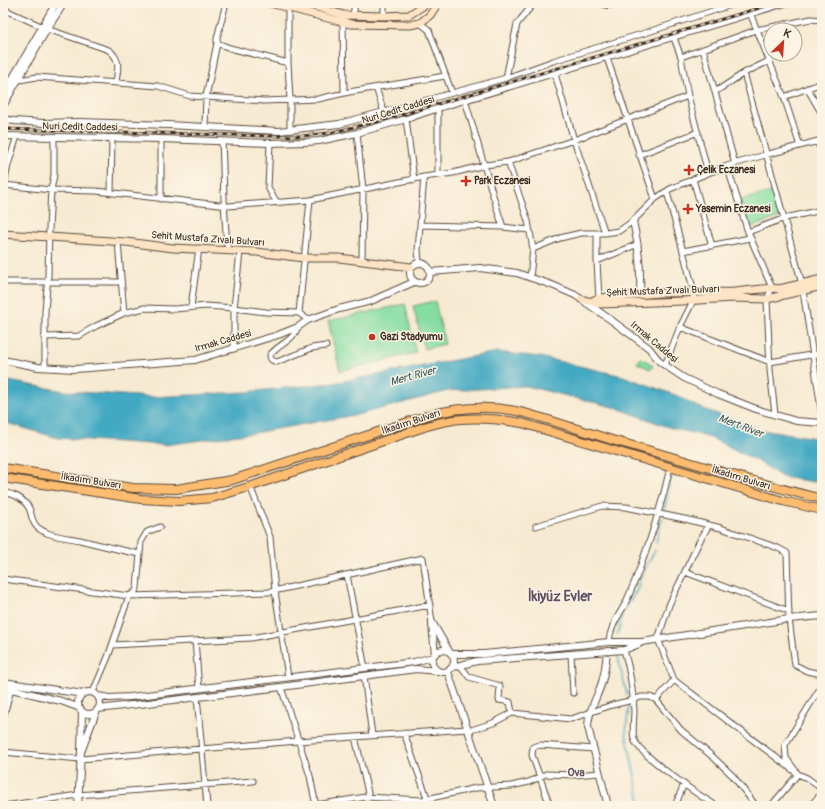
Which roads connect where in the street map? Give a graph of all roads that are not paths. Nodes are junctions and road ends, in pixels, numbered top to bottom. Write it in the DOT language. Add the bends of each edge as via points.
graph roads {
  1 [pos="56,3"];
  2 [pos="64,3"];
  3 [pos="226,3"];
  4 [pos="270,3"];
  5 [pos="302,3"];
  6 [pos="355,3"];
  7 [pos="384,3"];
  8 [pos="424,3"];
  9 [pos="438,3"];
  10 [pos="534,3"];
  11 [pos="601,3"];
  12 [pos="619,3"];
  13 [pos="737,3"];
  14 [pos="785,3"];
  15 [pos="288,8"];
  16 [pos="3,9"];
  17 [pos="750,13"];
  18 [pos="353,16"];
  19 [pos="384,16"];
  20 [pos="822,20"];
  21 [pos="343,22"];
  22 [pos="420,23"];
  23 [pos="45,28"];
  24 [pos="756,30"];
  25 [pos="674,38"];
  26 [pos="217,43"];
  27 [pos="763,47"];
  28 [pos="703,49"];
  29 [pos="681,57"];
  30 [pos="607,58"];
  31 [pos="767,62"];
  32 [pos="769,62"];
  33 [pos="288,63"];
  34 [pos="744,73"];
  35 [pos="555,74"];
  36 [pos="445,76"];
  37 [pos="506,78"];
  38 [pos="3,79"];
  39 [pos="12,80"];
  40 [pos="19,80"];
  41 [pos="116,82"];
  42 [pos="822,83"];
  43 [pos="376,88"];
  44 [pos="807,88"];
  45 [pos="715,92"];
  46 [pos="344,93"];
  47 [pos="452,93"];
  48 [pos="3,95"];
  49 [pos="688,96"];
  50 [pos="206,97"];
  51 [pos="784,97"];
  52 [pos="290,100"];
  53 [pos="464,100"];
  54 [pos="3,106"];
  55 [pos="438,108"];
  56 [pos="384,112"];
  57 [pos="822,114"];
  58 [pos="3,119"];
  59 [pos="406,119"];
  60 [pos="627,119"];
  61 [pos="205,127"];
  62 [pos="290,130"];
  63 [pos="698,132"];
  64 [pos="357,133"];
  65 [pos="3,136"];
  66 [pos="17,136"];
  67 [pos="54,137"];
  68 [pos="112,138"];
  69 [pos="161,139"];
  70 [pos="574,140"];
  71 [pos="222,141"];
  72 [pos="820,141"];
  73 [pos="270,143"];
  74 [pos="800,146"];
  75 [pos="822,151"];
  76 [pos="639,154"];
  77 [pos="765,154"];
  78 [pos="508,162"];
  79 [pos="735,164"];
  80 [pos="485,165"];
  81 [pos="727,166"];
  82 [pos="708,173"];
  83 [pos="438,175"];
  84 [pos="424,177"];
  85 [pos="693,179"];
  86 [pos="414,180"];
  87 [pos="4,185"];
  88 [pos="51,190"];
  89 [pos="363,190"];
  90 [pos="667,192"];
  91 [pos="110,193"];
  92 [pos="161,199"];
  93 [pos="655,199"];
  94 [pos="310,200"];
  95 [pos="278,203"];
  96 [pos="223,206"];
  97 [pos="3,207"];
  98 [pos="822,210"];
  99 [pos="785,218"];
  100 [pos="633,221"];
  101 [pos="421,225"];
  102 [pos="503,227"];
  103 [pos="529,230"];
  104 [pos="748,232"];
  105 [pos="598,233"];
  106 [pos="606,233"];
  107 [pos="3,234"];
  108 [pos="49,237"];
  109 [pos="750,238"];
  110 [pos="118,242"];
  111 [pos="638,244"];
  112 [pos="712,246"];
  113 [pos="199,248"];
  114 [pos="533,248"];
  115 [pos="228,251"];
  116 [pos="683,251"];
  117 [pos="240,252"];
  118 [pos="304,258"];
  119 [pos="362,261"];
  120 [pos="419,262"];
  121 [pos="597,262"];
  122 [pos="411,267"];
  123 [pos="430,272"];
  124 [pos="530,278"];
  125 [pos="822,279"];
  126 [pos="3,282"];
  127 [pos="121,282"];
  128 [pos="414,282"];
  129 [pos="48,283"];
  130 [pos="822,286"];
  131 [pos="802,287"];
  132 [pos="772,288"];
  133 [pos="694,292"];
  134 [pos="640,295"];
  135 [pos="582,299"];
  136 [pos="767,299"];
  137 [pos="599,301"];
  138 [pos="693,301"];
  139 [pos="191,307"];
  140 [pos="234,308"];
  141 [pos="124,312"];
  142 [pos="299,313"];
  143 [pos="308,320"];
  144 [pos="298,327"];
  145 [pos="680,327"];
  146 [pos="44,337"];
  147 [pos="326,346"];
  148 [pos="234,349"];
  149 [pos="822,353"];
  150 [pos="813,354"];
  151 [pos="3,360"];
  152 [pos="770,362"];
  153 [pos="665,365"];
  154 [pos="45,367"];
  155 [pos="775,414"];
  156 [pos="822,415"];
  157 [pos="822,423"];
  158 [pos="3,468"];
  159 [pos="670,468"];
  160 [pos="3,478"];
  161 [pos="250,486"];
  162 [pos="3,493"];
  163 [pos="822,499"];
  164 [pos="822,510"];
  165 [pos="657,514"];
  166 [pos="710,525"];
  167 [pos="536,526"];
  168 [pos="160,527"];
  169 [pos="140,554"];
  170 [pos="685,572"];
  171 [pos="347,575"];
  172 [pos="3,579"];
  173 [pos="275,591"];
  174 [pos="129,596"];
  175 [pos="430,605"];
  176 [pos="789,612"];
  177 [pos="822,616"];
  178 [pos="789,619"];
  179 [pos="356,620"];
  180 [pos="432,622"];
  181 [pos="282,633"];
  182 [pos="658,639"];
  183 [pos="195,641"];
  184 [pos="609,642"];
  185 [pos="642,642"];
  186 [pos="112,646"];
  187 [pos="624,650"];
  188 [pos="607,651"];
  189 [pos="450,653"];
  190 [pos="571,654"];
  191 [pos="434,656"];
  192 [pos="456,666"];
  193 [pos="365,668"];
  194 [pos="437,671"];
  195 [pos="448,672"];
  196 [pos="822,674"];
  197 [pos="364,676"];
  198 [pos="288,677"];
  199 [pos="674,680"];
  200 [pos="3,682"];
  201 [pos="822,685"];
  202 [pos="281,687"];
  203 [pos="3,688"];
  204 [pos="199,688"];
  205 [pos="11,689"];
  206 [pos="83,694"];
  207 [pos="96,694"];
  208 [pos="573,694"];
  209 [pos="197,697"];
  210 [pos="633,700"];
  211 [pos="656,700"];
  212 [pos="81,709"];
  213 [pos="97,710"];
  214 [pos="512,713"];
  215 [pos="590,713"];
  216 [pos="3,718"];
  217 [pos="468,730"];
  218 [pos="404,733"];
  219 [pos="372,736"];
  220 [pos="355,737"];
  221 [pos="298,741"];
  222 [pos="202,749"];
  223 [pos="594,749"];
  224 [pos="3,752"];
  225 [pos="81,752"];
  226 [pos="80,759"];
  227 [pos="599,773"];
  228 [pos="798,774"];
  229 [pos="539,777"];
  230 [pos="253,781"];
  231 [pos="684,784"];
  232 [pos="206,785"];
  233 [pos="488,788"];
  234 [pos="822,789"];
  235 [pos="822,793"];
  236 [pos="78,795"];
  237 [pos="369,797"];
  238 [pos="428,799"];
  239 [pos="316,805"];
  240 [pos="4,806"];
  241 [pos="78,806"];
  242 [pos="207,806"];
  243 [pos="430,806"];
  244 [pos="494,806"];
  245 [pos="550,806"];
  246 [pos="608,806"];
  247 [pos="675,806"];
  248 [pos="717,806"];
  249 [pos="756,806"];
  250 [pos="771,806"];
  251 [pos="810,806"];
  1 -- 23 [label="street"];
  2 -- 23 [label="street"];
  3 -- 26 [label="street"];
  4 -- 15 [label="main road"];
  5 -- 18 [label="main road"];
  6 -- 18 [label="street"];
  7 -- 19 [label="street"];
  8 -- 19 [label="main road" via="409,15"];
  9 -- 22 [label="main road" via="430,15"];
  10 -- 37 [label="street" via="517,24"];
  11 -- 12 [label="street"];
  13 -- 37 [label="street"];
  14 -- 17 [label="street, Nuri Cedit Caddesi"];
  15 -- 21 [label="main road"];
  15 -- 33 [label="street"];
  16 -- 23 [label="street"];
  17 -- 24 [label="street"];
  17 -- 25 [label="street, Nuri Cedit Caddesi"];
  18 -- 19 [label="main road"];
  20 -- 24 [label="street" via="811,19"];
  21 -- 22 [label="main road" via="410,25"];
  21 -- 46 [label="street"];
  22 -- 36 [label="street" via="430,30"];
  23 -- 39 [label="street"];
  23 -- 40 [label="street"];
  23 -- 41 [label="street" via="109,50 115,55 118,63"];
  24 -- 27 [label="street"];
  24 -- 28 [label="street"];
  25 -- 29 [label="street"];
  25 -- 30 [label="street, Nuri Cedit Caddesi"];
  26 -- 33 [label="street"];
  26 -- 50 [label="street"];
  28 -- 29 [label="street"];
  28 -- 45 [label="street"];
  29 -- 49 [label="street"];
  30 -- 35 [label="street, Nuri Cedit Caddesi"];
  30 -- 60 [label="street"];
  31 -- 34 [label="street"];
  32 -- 51 [label="street"];
  33 -- 52 [label="street"];
  34 -- 45 [label="street"];
  34 -- 77 [label="street"];
  35 -- 53 [label="street, Nuri Cedit Caddesi"];
  35 -- 70 [label="street"];
  36 -- 43 [label="street"];
  36 -- 47 [label="street"];
  37 -- 47 [label="street"];
  38 -- 39 [label="street"];
  39 -- 40 [label="street"];
  39 -- 48 [label="street"];
  40 -- 41 [label="street" via="37,77"];
  40 -- 54 [label="street"];
  41 -- 50 [label="street" via="158,86 190,96"];
  42 -- 44 [label="street"];
  43 -- 46 [label="street"];
  43 -- 56 [label="street"];
  44 -- 51 [label="street"];
  44 -- 57 [label="street"];
  45 -- 79 [label="street"];
  46 -- 52 [label="street" via="318,99"];
  47 -- 56 [label="street"];
  49 -- 60 [label="street"];
  49 -- 63 [label="street"];
  50 -- 52 [label="street"];
  50 -- 61 [label="street"];
  51 -- 74 [label="street"];
  52 -- 62 [label="street"];
  53 -- 55 [label="street, Nuri Cedit Caddesi"];
  53 -- 80 [label="street"];
  55 -- 59 [label="street, Nuri Cedit Caddesi"];
  55 -- 83 [label="street"];
  56 -- 62 [label="street, Nuri Cedit Caddesi" via="339,124"];
  58 -- 61 [label="street, Nuri Cedit Caddesi" via="44,123"];
  59 -- 64 [label="street, Nuri Cedit Caddesi"];
  59 -- 86 [label="street"];
  60 -- 70 [label="street"];
  60 -- 76 [label="street"];
  61 -- 62 [label="street, Nuri Cedit Caddesi"];
  63 -- 76 [label="street"];
  63 -- 82 [label="street"];
  64 -- 73 [label="street, Nuri Cedit Caddesi" via="319,141"];
  64 -- 89 [label="street"];
  65 -- 66 [label="street, Nuri Cedit Caddesi"];
  66 -- 67 [label="street, Nuri Cedit Caddesi"];
  66 -- 87 [label="street"];
  67 -- 68 [label="street, Nuri Cedit Caddesi"];
  67 -- 88 [label="street" via="54,175"];
  68 -- 69 [label="street, Nuri Cedit Caddesi"];
  68 -- 91 [label="street"];
  69 -- 71 [label="street, Nuri Cedit Caddesi"];
  69 -- 92 [label="street"];
  70 -- 78 [label="street"];
  70 -- 106 [label="street"];
  71 -- 73 [label="street, Nuri Cedit Caddesi"];
  71 -- 96 [label="street"];
  72 -- 74 [label="street"];
  72 -- 75 [label="street"];
  73 -- 95 [label="street" via="268,187"];
  74 -- 77 [label="street"];
  76 -- 93 [label="street"];
  77 -- 79 [label="street"];
  77 -- 99 [label="street"];
  78 -- 80 [label="street"];
  78 -- 103 [label="street"];
  79 -- 81 [label="street"];
  80 -- 83 [label="street"];
  80 -- 102 [label="street"];
  81 -- 82 [label="street"];
  81 -- 104 [label="street"];
  82 -- 85 [label="street"];
  83 -- 84 [label="street"];
  84 -- 86 [label="street"];
  84 -- 101 [label="street"];
  85 -- 90 [label="street"];
  85 -- 112 [label="street"];
  86 -- 89 [label="street"];
  87 -- 88 [label="street"];
  87 -- 97 [label="street"];
  88 -- 91 [label="street"];
  88 -- 108 [label="street"];
  89 -- 94 [label="street"];
  89 -- 119 [label="street"];
  90 -- 93 [label="street"];
  90 -- 116 [label="street"];
  91 -- 92 [label="street"];
  92 -- 96 [label="street"];
  93 -- 100 [label="street"];
  94 -- 95 [label="street"];
  94 -- 118 [label="street"];
  95 -- 96 [label="street"];
  96 -- 115 [label="street"];
  98 -- 99 [label="street"];
  99 -- 104 [label="street"];
  99 -- 131 [label="street"];
  100 -- 106 [label="street" via="619,231"];
  100 -- 111 [label="street"];
  101 -- 102 [label="street"];
  101 -- 120 [label="street"];
  102 -- 103 [label="street"];
  103 -- 114 [label="street"];
  104 -- 109 [label="street"];
  105 -- 106 [label="street"];
  105 -- 114 [label="street" via="581,233"];
  105 -- 121 [label="street"];
  107 -- 108 [label="main road, Sehit Mustafa Zıvalı Bulvarı"];
  108 -- 110 [label="main road, Sehit Mustafa Zıvalı Bulvarı"];
  108 -- 129 [label="street"];
  109 -- 112 [label="street"];
  109 -- 132 [label="street"];
  110 -- 113 [label="main road, Sehit Mustafa Zıvalı Bulvarı"];
  110 -- 127 [label="street"];
  111 -- 121 [label="street"];
  111 -- 134 [label="street"];
  112 -- 116 [label="street"];
  113 -- 115 [label="main road, Sehit Mustafa Zıvalı Bulvarı"];
  113 -- 139 [label="street"];
  114 -- 124 [label="street"];
  115 -- 117 [label="main road, Sehit Mustafa Zıvalı Bulvarı"];
  116 -- 133 [label="street"];
  117 -- 118 [label="main road, Sehit Mustafa Zıvalı Bulvarı"];
  117 -- 140 [label="street"];
  118 -- 119 [label="main road, Sehit Mustafa Zıvalı Bulvarı"];
  118 -- 142 [label="street"];
  119 -- 122 [label="main road, Sehit Mustafa Zıvalı Bulvarı"];
  120 -- 122 [label="street"];
  120 -- 123 [label="street" via="428,266"];
  121 -- 137 [label="street"];
  122 -- 128 [label="street" via="410,274"];
  123 -- 124 [label="street, Irmak Caddesi" via="480,268"];
  123 -- 128 [label="street" via="429,278 424,282"];
  124 -- 135 [label="street, Irmak Caddesi"];
  125 -- 131 [label="main road, Şehit Mustafa Zıvalı Bulvarı"];
  126 -- 129 [label="street"];
  127 -- 129 [label="street"];
  127 -- 141 [label="street"];
  128 -- 143 [label="street, Irmak Caddesi" via="371,301"];
  129 -- 146 [label="street"];
  130 -- 131 [label="main road, Şehit Mustafa Zıvalı Bulvarı"];
  131 -- 132 [label="main road, Şehit Mustafa Zıvalı Bulvarı"];
  131 -- 136 [label="main road, Şehit Mustafa Zıvalı Bulvarı"];
  131 -- 150 [label="street"];
  132 -- 133 [label="main road, Şehit Mustafa Zıvalı Bulvarı" via="734,292"];
  132 -- 136 [label="street"];
  133 -- 134 [label="main road, Şehit Mustafa Zıvalı Bulvarı"];
  133 -- 138 [label="street"];
  134 -- 137 [label="main road, Şehit Mustafa Zıvalı Bulvarı"];
  135 -- 137 [label="main road, Şehit Mustafa Zıvalı Bulvarı"];
  135 -- 153 [label="street, Irmak Caddesi" via="649,348"];
  136 -- 138 [label="main road, Şehit Mustafa Zıvalı Bulvarı"];
  136 -- 152 [label="street"];
  137 -- 138 [label="main road, Şehit Mustafa Zıvalı Bulvarı"];
  138 -- 145 [label="street"];
  139 -- 140 [label="street"];
  139 -- 141 [label="street" via="144,308"];
  140 -- 142 [label="street"];
  140 -- 148 [label="street"];
  141 -- 146 [label="street" via="79,336"];
  142 -- 143 [label="street"];
  143 -- 144 [label="street, Irmak Caddesi"];
  144 -- 147 [label="street" via="295,334 270,354 273,361 277,362 312,348"];
  144 -- 148 [label="street, Irmak Caddesi"];
  145 -- 152 [label="street"];
  145 -- 153 [label="street"];
  146 -- 154 [label="street"];
  148 -- 154 [label="street, Irmak Caddesi" via="195,360 75,368"];
  149 -- 150 [label="street"];
  150 -- 152 [label="street"];
  150 -- 156 [label="street"];
  151 -- 154 [label="street, Irmak Caddesi"];
  152 -- 155 [label="street"];
  153 -- 155 [label="street, Irmak Caddesi" via="684,378 718,394"];
  155 -- 157 [label="street, Irmak Caddesi" via="796,421"];
  158 -- 163 [label="highway, İlkadım Bulvarı" via="133,488 176,489 232,480 451,409 488,408 524,413"];
  159 -- 161 [label="highway, İlkadım Bulvarı" via="522,423 468,419 448,420 424,427"];
  159 -- 164 [label="highway, İlkadım Bulvarı"];
  159 -- 165 [label="street"];
  160 -- 161 [label="highway, İlkadım Bulvarı" via="149,500 212,498"];
  161 -- 173 [label="street" via="270,537"];
  162 -- 169 [label="street" via="20,498 29,508 38,527 51,534"];
  165 -- 166 [label="street"];
  165 -- 167 [label="street" via="626,507 602,506"];
  165 -- 184 [label="street" via="638,572 625,604 612,625"];
  166 -- 170 [label="street"];
  166 -- 176 [label="street" via="787,553"];
  168 -- 169 [label="street" via="147,532 141,542"];
  169 -- 174 [label="street" via="137,588"];
  170 -- 176 [label="street"];
  170 -- 182 [label="street" via="668,605"];
  171 -- 173 [label="street"];
  171 -- 175 [label="street" via="423,558"];
  171 -- 179 [label="street"];
  172 -- 174 [label="street"];
  173 -- 174 [label="street"];
  173 -- 181 [label="street"];
  174 -- 186 [label="street"];
  175 -- 179 [label="street"];
  175 -- 180 [label="street"];
  176 -- 178 [label="street"];
  177 -- 178 [label="street"];
  178 -- 182 [label="street"];
  178 -- 196 [label="street" via="795,665"];
  179 -- 181 [label="street"];
  179 -- 193 [label="street"];
  180 -- 189 [label="street"];
  180 -- 191 [label="street"];
  181 -- 183 [label="street" via="251,638"];
  181 -- 198 [label="street"];
  182 -- 185 [label="street"];
  182 -- 199 [label="street"];
  183 -- 186 [label="street"];
  183 -- 204 [label="street"];
  184 -- 185 [label="street"];
  184 -- 189 [label="street" via="484,654"];
  185 -- 187 [label="street"];
  186 -- 207 [label="street"];
  187 -- 188 [label="street"];
  187 -- 210 [label="street" via="630,672"];
  188 -- 190 [label="street"];
  188 -- 215 [label="street" via="603,681"];
  189 -- 191 [label="street" via="441,650"];
  189 -- 192 [label="street"];
  190 -- 192 [label="street" via="477,661"];
  190 -- 208 [label="street"];
  191 -- 193 [label="street" via="414,662"];
  191 -- 194 [label="street" via="433,664"];
  192 -- 195 [label="street"];
  192 -- 214 [label="street" via="469,677 500,686 499,700 510,702"];
  193 -- 198 [label="street"];
  194 -- 195 [label="street"];
  194 -- 197 [label="street" via="416,669"];
  195 -- 217 [label="street"];
  197 -- 202 [label="street"];
  197 -- 219 [label="street"];
  198 -- 204 [label="street"];
  199 -- 211 [label="street"];
  199 -- 228 [label="street"];
  200 -- 206 [label="street"];
  201 -- 228 [label="street" via="785,745 786,758"];
  202 -- 209 [label="street"];
  202 -- 221 [label="street"];
  203 -- 205 [label="street"];
  204 -- 207 [label="street" via="130,697 109,698"];
  205 -- 212 [label="street" via="61,701"];
  205 -- 216 [label="street"];
  206 -- 207 [label="street"];
  206 -- 212 [label="street" via="79,699"];
  207 -- 213 [label="street" via="101,703"];
  209 -- 213 [label="street"];
  209 -- 222 [label="street"];
  210 -- 211 [label="street" via="641,697"];
  210 -- 215 [label="street"];
  210 -- 231 [label="street" via="634,738 638,746"];
  211 -- 249 [label="street" via="681,730 733,776"];
  212 -- 213 [label="street" via="89,714"];
  212 -- 225 [label="street"];
  213 -- 225 [label="street"];
  214 -- 215 [label="street" via="571,719"];
  214 -- 217 [label="street" via="493,723"];
  215 -- 223 [label="street" via="588,727"];
  217 -- 218 [label="street"];
  217 -- 233 [label="street"];
  218 -- 219 [label="street"];
  218 -- 238 [label="street"];
  219 -- 220 [label="street"];
  220 -- 221 [label="street"];
  220 -- 237 [label="street"];
  221 -- 222 [label="street"];
  221 -- 239 [label="street" via="310,776"];
  222 -- 226 [label="street"];
  222 -- 232 [label="street"];
  223 -- 227 [label="street"];
  223 -- 229 [label="street" via="540,745 533,747 532,755"];
  224 -- 226 [label="street"];
  225 -- 226 [label="street"];
  226 -- 236 [label="street"];
  227 -- 229 [label="street" via="546,774"];
  227 -- 246 [label="street"];
  228 -- 234 [label="street"];
  228 -- 250 [label="street"];
  229 -- 233 [label="street" via="511,786"];
  229 -- 245 [label="street"];
  230 -- 232 [label="street"];
  231 -- 247 [label="street"];
  231 -- 248 [label="street"];
  232 -- 236 [label="street"];
  232 -- 242 [label="street"];
  233 -- 238 [label="street" via="476,788"];
  233 -- 244 [label="street"];
  235 -- 251 [label="street"];
  236 -- 240 [label="street"];
  236 -- 241 [label="street"];
  237 -- 238 [label="street"];
  237 -- 239 [label="street"];
  238 -- 243 [label="street"];
}
